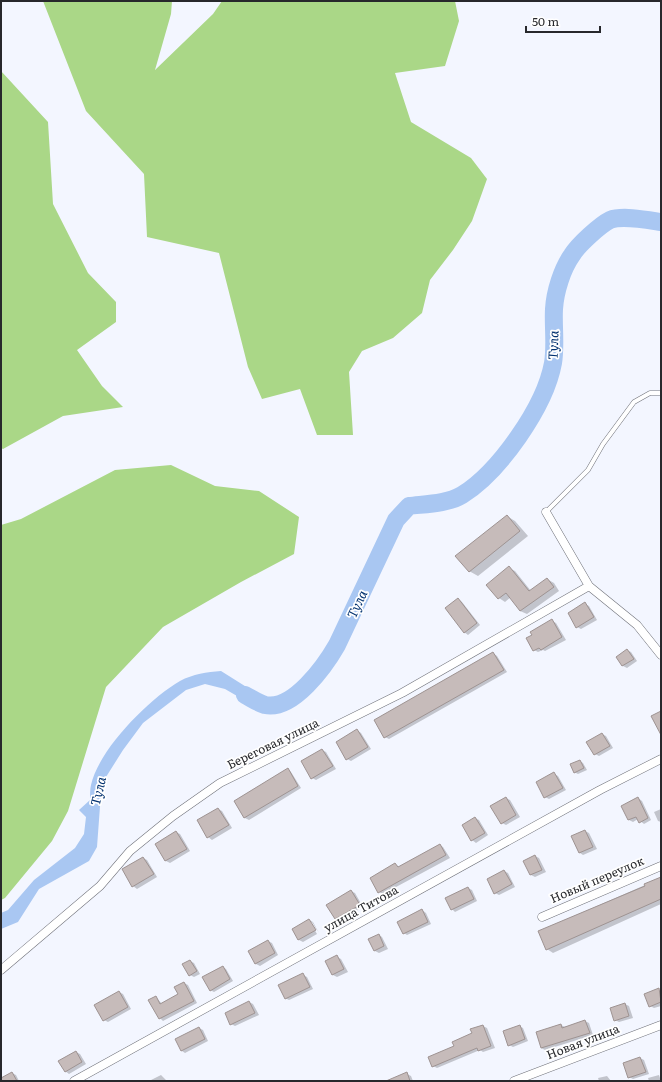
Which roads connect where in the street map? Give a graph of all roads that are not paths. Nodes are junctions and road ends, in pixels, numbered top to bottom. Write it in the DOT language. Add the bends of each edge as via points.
graph roads {
  1 [pos="661,393"];
  2 [pos="546,512"];
  3 [pos="589,586"];
  4 [pos="661,655"];
  5 [pos="661,759"];
  6 [pos="661,866"];
  7 [pos="542,917"];
  8 [pos="1,970"];
  9 [pos="661,1025"];
  10 [pos="74,1081"];
  11 [pos="514,1081"];
  1 -- 2 [label="lane" via="650,392 634,402 603,444 588,470"];
  2 -- 3 [label="street"];
  3 -- 4 [label="street" via="636,625"];
  3 -- 8 [label="street, Береговая улица" via="402,694 220,783 173,816 130,851 100,886"];
  5 -- 10 [label="street, улица Титова" via="600,790"];
  6 -- 7 [label="street, Новый переулок"];
  9 -- 11 [label="street, Новая улица"];
}
